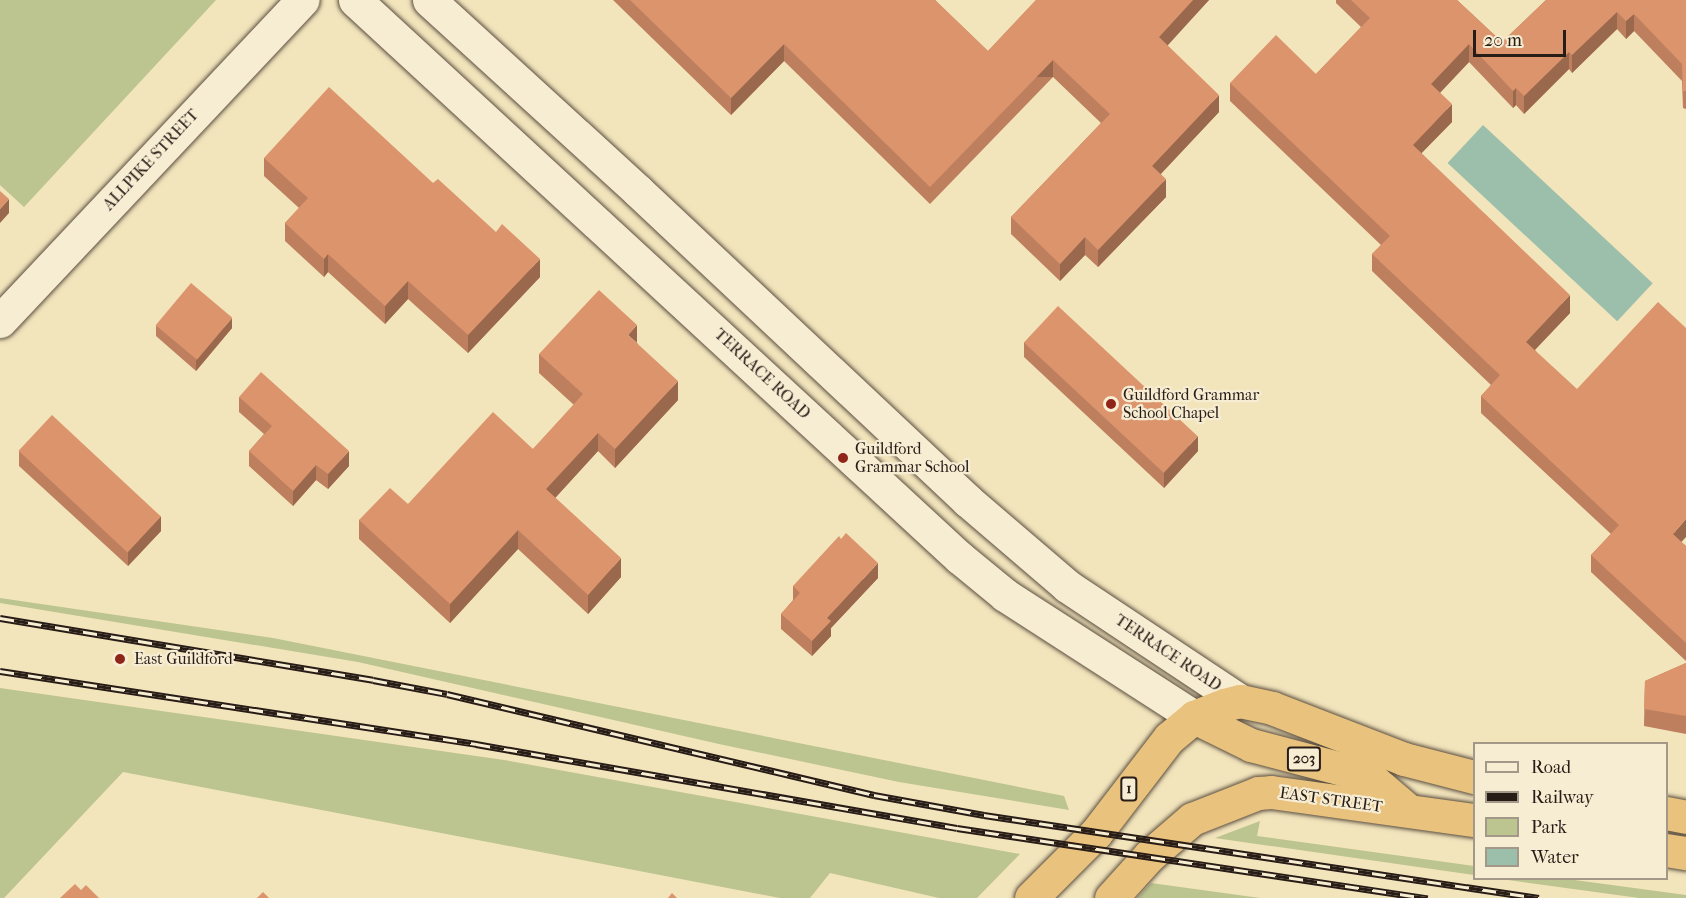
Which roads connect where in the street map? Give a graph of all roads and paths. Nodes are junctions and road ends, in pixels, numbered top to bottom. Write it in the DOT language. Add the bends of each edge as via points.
graph roads {
  1 [pos="302,0"];
  2 [pos="355,0"];
  3 [pos="429,0"];
  4 [pos="0,321"];
  5 [pos="1240,701"];
  6 [pos="1194,717"];
  7 [pos="1473,777"];
  8 [pos="1408,810"];
  9 [pos="1668,813"];
  10 [pos="1686,817"];
  11 [pos="1473,820"];
  12 [pos="1668,850"];
  13 [pos="1686,853"];
  14 [pos="1031,898"];
  15 [pos="1112,898"];
  1 -- 4 [label="street, ALLPIKE STREET"];
  2 -- 6 [label="street, TERRACE ROAD / 203" via="960,558 1005,595"];
  3 -- 5 [label="street, TERRACE ROAD" via="995,524 1067,586"];
  5 -- 6 [label="highway, 1"];
  5 -- 7 [label="highway" via="1272,708 1404,759"];
  6 -- 8 [label="highway, 203" via="1251,745 1368,776"];
  6 -- 14 [label="highway, 1" via="1162,746 1096,832"];
  8 -- 11 [label="highway, EAST STREET"];
  8 -- 15 [label="highway, EAST STREET" via="1258,793 1192,819 1149,856"];
  9 -- 10 [label="highway"];
  12 -- 13 [label="highway"];
}
